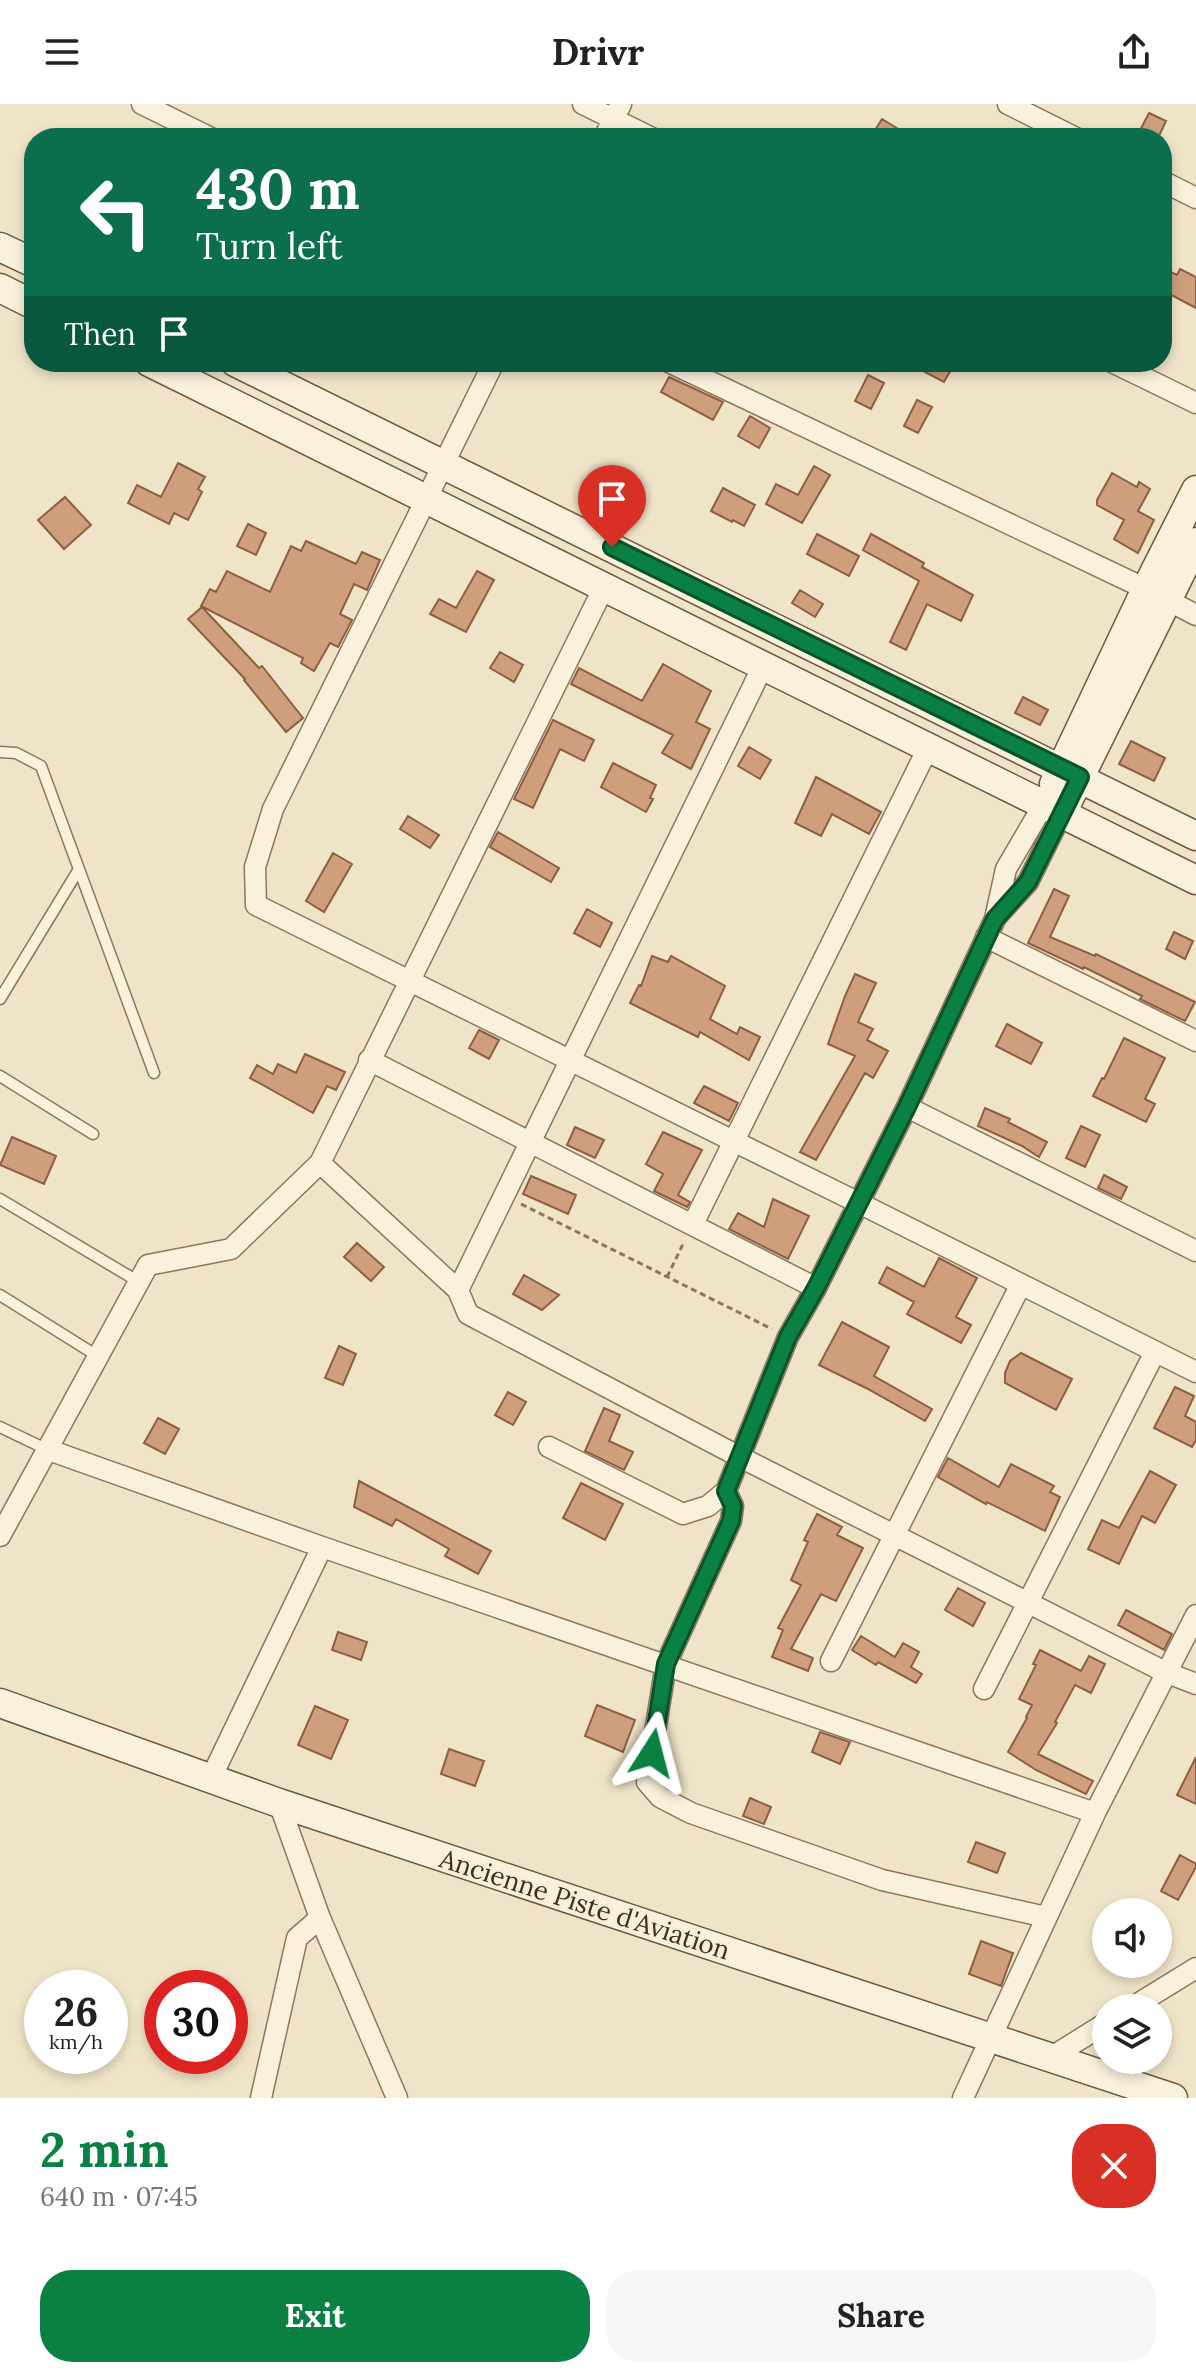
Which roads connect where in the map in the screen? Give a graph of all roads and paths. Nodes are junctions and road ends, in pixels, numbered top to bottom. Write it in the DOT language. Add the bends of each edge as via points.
graph roads {
  1 [pos="142,104"];
  2 [pos="583,104"];
  3 [pos="1008,104"];
  4 [pos="617,112"];
  5 [pos="191,128"];
  6 [pos="639,128"];
  7 [pos="1056,128"];
  8 [pos="1172,186"];
  9 [pos="1196,198"];
  10 [pos="0,247"];
  11 [pos="24,258"];
  12 [pos="0,288"];
  13 [pos="24,300"];
  14 [pos="169,372"];
  15 [pos="255,372"];
  16 [pos="489,372"];
  17 [pos="690,372"];
  18 [pos="1132,372"];
  19 [pos="1196,403"];
  20 [pos="443,464"];
  21 [pos="1196,490"];
  22 [pos="426,499"];
  23 [pos="1196,542"];
  24 [pos="604,587"];
  25 [pos="1157,594"];
  26 [pos="1196,615"];
  27 [pos="763,666"];
  28 [pos="928,748"];
  29 [pos="0,752"];
  30 [pos="1071,773"];
  31 [pos="1053,809"];
  32 [pos="1196,836"];
  33 [pos="79,869"];
  34 [pos="1196,880"];
  35 [pos="990,928"];
  36 [pos="409,981"];
  37 [pos="0,999"];
  38 [pos="1196,1041"];
  39 [pos="369,1060"];
  40 [pos="569,1060"];
  41 [pos="154,1073"];
  42 [pos="0,1076"];
  43 [pos="907,1107"];
  44 [pos="93,1134"];
  45 [pos="529,1141"];
  46 [pos="734,1142"];
  47 [pos="320,1163"];
  48 [pos="504,1195"];
  49 [pos="0,1199"];
  50 [pos="859,1203"];
  51 [pos="693,1224"];
  52 [pos="1196,1251"];
  53 [pos="667,1277"];
  54 [pos="139,1282"];
  55 [pos="1021,1284"];
  56 [pos="816,1288"];
  57 [pos="458,1290"];
  58 [pos="0,1295"];
  59 [pos="788,1337"];
  60 [pos="1155,1352"];
  61 [pos="99,1357"];
  62 [pos="1196,1372"];
  63 [pos="0,1427"];
  64 [pos="549,1447"];
  65 [pos="46,1449"];
  66 [pos="738,1456"];
  67 [pos="726,1491"];
  68 [pos="0,1536"];
  69 [pos="893,1536"];
  70 [pos="322,1547"];
  71 [pos="1029,1602"];
  72 [pos="1196,1615"];
  73 [pos="831,1661"];
  74 [pos="666,1664"];
  75 [pos="1165,1672"];
  76 [pos="1196,1684"];
  77 [pos="984,1689"];
  78 [pos="0,1703"];
  79 [pos="211,1778"];
  80 [pos="279,1803"];
  81 [pos="1095,1813"];
  82 [pos="1046,1917"];
  83 [pos="320,1918"];
  84 [pos="1196,1968"];
  85 [pos="1154,1994"];
  86 [pos="1092,2032"];
  87 [pos="991,2038"];
  88 [pos="1050,2058"];
  89 [pos="261,2098"];
  90 [pos="397,2098"];
  91 [pos="963,2098"];
  92 [pos="1173,2098"];
  1 -- 5 [label="street"];
  2 -- 4 [label="street"];
  3 -- 7 [label="street"];
  4 -- 6 [label="street"];
  8 -- 9 [label="street"];
  10 -- 11 [label="street"];
  12 -- 13 [label="street"];
  14 -- 22 [label="street"];
  15 -- 20 [label="street"];
  16 -- 20 [label="street"];
  17 -- 25 [label="street"];
  18 -- 19 [label="street"];
  20 -- 22 [label="street"];
  20 -- 30 [label="street"];
  21 -- 25 [label="street"];
  22 -- 24 [label="street"];
  22 -- 36 [label="street" via="273,809 255,867 256,905"];
  23 -- 25 [label="street"];
  24 -- 27 [label="street"];
  24 -- 36 [label="street"];
  25 -- 26 [label="street"];
  25 -- 30 [label="street"];
  27 -- 28 [label="street"];
  27 -- 40 [label="street"];
  28 -- 31 [label="street"];
  28 -- 46 [label="street"];
  29 -- 33 [label="lane" via="16,753 41,766"];
  30 -- 31 [label="street"];
  30 -- 32 [label="street"];
  31 -- 34 [label="street"];
  31 -- 35 [label="street" via="1006,869"];
  33 -- 37 [label="lane"];
  33 -- 41 [label="lane"];
  35 -- 38 [label="street"];
  35 -- 43 [label="street"];
  36 -- 39 [label="street"];
  36 -- 40 [label="street"];
  39 -- 45 [label="street"];
  39 -- 47 [label="street"];
  40 -- 45 [label="street"];
  40 -- 46 [label="street"];
  42 -- 44 [label="lane"];
  43 -- 50 [label="street"];
  43 -- 52 [label="street"];
  45 -- 48 [label="street"];
  45 -- 51 [label="street"];
  46 -- 50 [label="street"];
  46 -- 51 [label="street"];
  47 -- 54 [label="street" via="231,1249 148,1265"];
  47 -- 57 [label="street"];
  48 -- 53 [label="path"];
  48 -- 57 [label="street"];
  49 -- 54 [label="lane"];
  50 -- 55 [label="street"];
  50 -- 56 [label="street"];
  51 -- 53 [label="path"];
  51 -- 56 [label="street"];
  53 -- 59 [label="path"];
  54 -- 61 [label="street"];
  55 -- 60 [label="street"];
  55 -- 69 [label="street"];
  56 -- 59 [label="street"];
  57 -- 66 [label="street" via="468,1314"];
  58 -- 61 [label="lane"];
  59 -- 66 [label="street"];
  60 -- 62 [label="street"];
  60 -- 71 [label="street"];
  61 -- 65 [label="street"];
  63 -- 65 [label="lane"];
  64 -- 67 [label="street" via="683,1514 708,1506"];
  65 -- 68 [label="street"];
  65 -- 70 [label="street"];
  66 -- 67 [label="street"];
  66 -- 69 [label="street"];
  67 -- 74 [label="street" via="733,1506 731,1521"];
  69 -- 71 [label="street"];
  69 -- 73 [label="street"];
  70 -- 74 [label="street"];
  70 -- 79 [label="street"];
  71 -- 75 [label="street"];
  71 -- 77 [label="street"];
  72 -- 75 [label="street"];
  74 -- 81 [label="street"];
  74 -- 82 [label="street" via="647,1782 660,1797 691,1813 882,1880"];
  75 -- 76 [label="street"];
  75 -- 81 [label="street"];
  78 -- 79 [label="street, Ancienne Piste d'Aviation"];
  79 -- 80 [label="street, Ancienne Piste d'Aviation"];
  80 -- 83 [label="street"];
  80 -- 87 [label="street, Ancienne Piste d'Aviation"];
  81 -- 82 [label="street"];
  82 -- 87 [label="street"];
  83 -- 89 [label="street" via="297,1938"];
  83 -- 90 [label="street"];
  84 -- 85 [label="street"];
  86 -- 88 [label="street"];
  87 -- 88 [label="street, Ancienne Piste d'Aviation"];
  87 -- 91 [label="street"];
  88 -- 92 [label="street, Ancienne Piste d'Aviation"];
}
